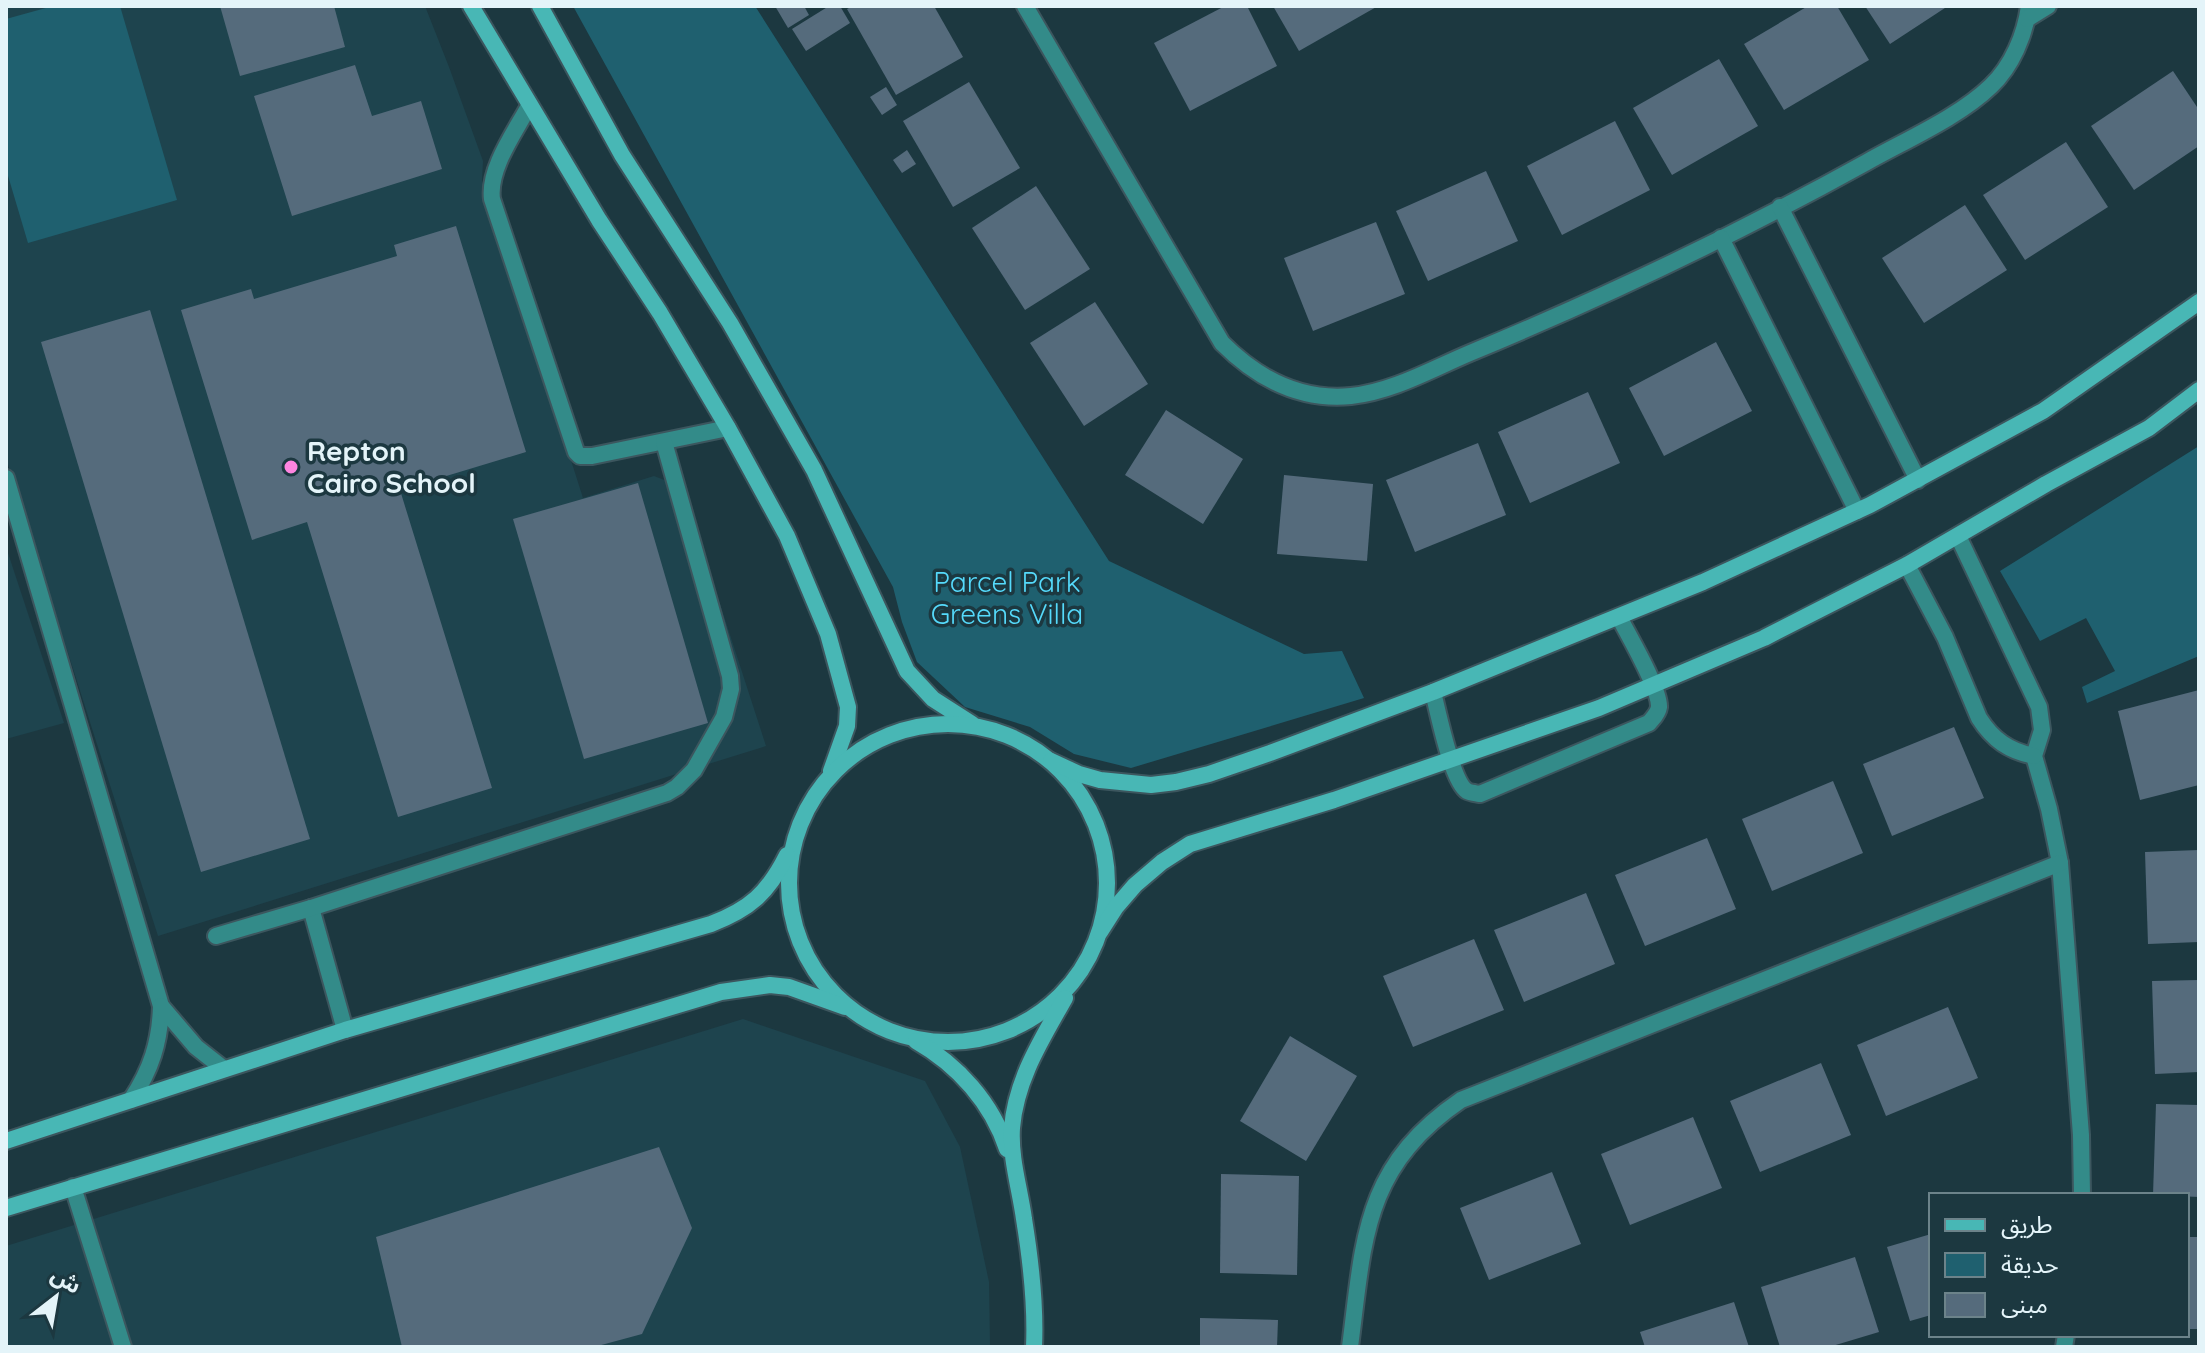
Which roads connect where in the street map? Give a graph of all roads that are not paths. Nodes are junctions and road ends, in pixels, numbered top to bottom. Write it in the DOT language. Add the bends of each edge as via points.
graph roads {
  1 [pos="471,6"];
  2 [pos="540,6"];
  3 [pos="1025,6"];
  4 [pos="2048,6"];
  5 [pos="2028,12"];
  6 [pos="529,106"];
  7 [pos="1780,207"];
  8 [pos="1721,238"];
  9 [pos="2199,302"];
  10 [pos="2199,390"];
  11 [pos="728,428"];
  12 [pos="664,442"];
  13 [pos="6,478"];
  14 [pos="1918,480"];
  15 [pos="1857,511"];
  16 [pos="1958,536"];
  17 [pos="1907,565"];
  18 [pos="1619,617"];
  19 [pos="1653,685"];
  20 [pos="1433,692"];
  21 [pos="973,725"];
  22 [pos="2034,756"];
  23 [pos="1450,758"];
  24 [pos="1051,761"];
  25 [pos="830,774"];
  26 [pos="793,843"];
  27 [pos="2060,863"];
  28 [pos="311,908"];
  29 [pos="1100,932"];
  30 [pos="216,936"];
  31 [pos="1074,981"];
  32 [pos="161,1006"];
  33 [pos="852,1010"];
  34 [pos="345,1030"];
  35 [pos="910,1037"];
  36 [pos="224,1069"];
  37 [pos="131,1100"];
  38 [pos="6,1141"];
  39 [pos="1017,1177"];
  40 [pos="73,1187"];
  41 [pos="2082,1193"];
  42 [pos="6,1208"];
  43 [pos="123,1347"];
  44 [pos="1034,1347"];
  45 [pos="1350,1347"];
  1 -- 6 [label="street"];
  2 -- 21 [label="street" via="622,155 730,323 814,470 907,671 933,699"];
  3 -- 8 [label="street" via="1222,343 1255,372 1295,391 1323,397 1378,391 1519,333"];
  4 -- 5 [label="street"];
  5 -- 7 [label="street" via="2008,64 1973,102"];
  6 -- 11 [label="street"];
  6 -- 12 [label="street" via="490,189 573,446 586,457"];
  7 -- 8 [label="street"];
  7 -- 14 [label="street"];
  8 -- 15 [label="street"];
  9 -- 14 [label="street" via="2043,411"];
  10 -- 16 [label="street" via="2149,428"];
  11 -- 12 [label="street"];
  11 -- 25 [label="street" via="787,536 843,683 847,726"];
  12 -- 28 [label="street" via="730,676 724,717 694,770 667,793"];
  13 -- 32 [label="street"];
  14 -- 15 [label="street"];
  15 -- 18 [label="street"];
  16 -- 17 [label="street"];
  16 -- 22 [label="street" via="2039,707 2042,730"];
  17 -- 19 [label="street" via="1764,638"];
  17 -- 22 [label="street" via="1986,729 2007,748"];
  18 -- 19 [label="street"];
  18 -- 20 [label="street"];
  19 -- 23 [label="street"];
  19 -- 23 [label="street" via="1659,706 1649,723 1480,794 1459,782"];
  20 -- 23 [label="street"];
  20 -- 24 [label="street" via="1176,782 1100,780"];
  21 -- 24 [label="street" via="1014,738"];
  21 -- 25 [label="street" via="921,726 872,742"];
  22 -- 27 [label="street"];
  23 -- 29 [label="street" via="1190,844 1135,885"];
  24 -- 29 [label="street" via="1082,796 1102,839 1108,886"];
  25 -- 26 [label="street" via="807,806"];
  26 -- 33 [label="street" via="788,880 792,917 804,952 824,984"];
  26 -- 34 [label="street" via="767,889 734,915"];
  27 -- 41 [label="street"];
  27 -- 45 [label="street" via="1449,1108 1416,1137 1383,1184 1365,1238"];
  28 -- 30 [label="street"];
  28 -- 34 [label="street"];
  29 -- 31 [label="street"];
  31 -- 35 [label="street" via="1042,1012 1001,1034 956,1042"];
  31 -- 39 [label="street" via="1027,1066 1016,1101 1012,1128"];
  32 -- 36 [label="street" via="196,1047"];
  32 -- 37 [label="street" via="151,1065"];
  33 -- 35 [label="street" via="879,1027"];
  33 -- 40 [label="street" via="789,987 721,992"];
  34 -- 36 [label="street"];
  35 -- 39 [label="street" via="953,1066 972,1088 1001,1131"];
  36 -- 37 [label="street"];
  37 -- 38 [label="street"];
  39 -- 44 [label="street" via="1036,1311"];
  40 -- 42 [label="street"];
  40 -- 43 [label="street"];
}
